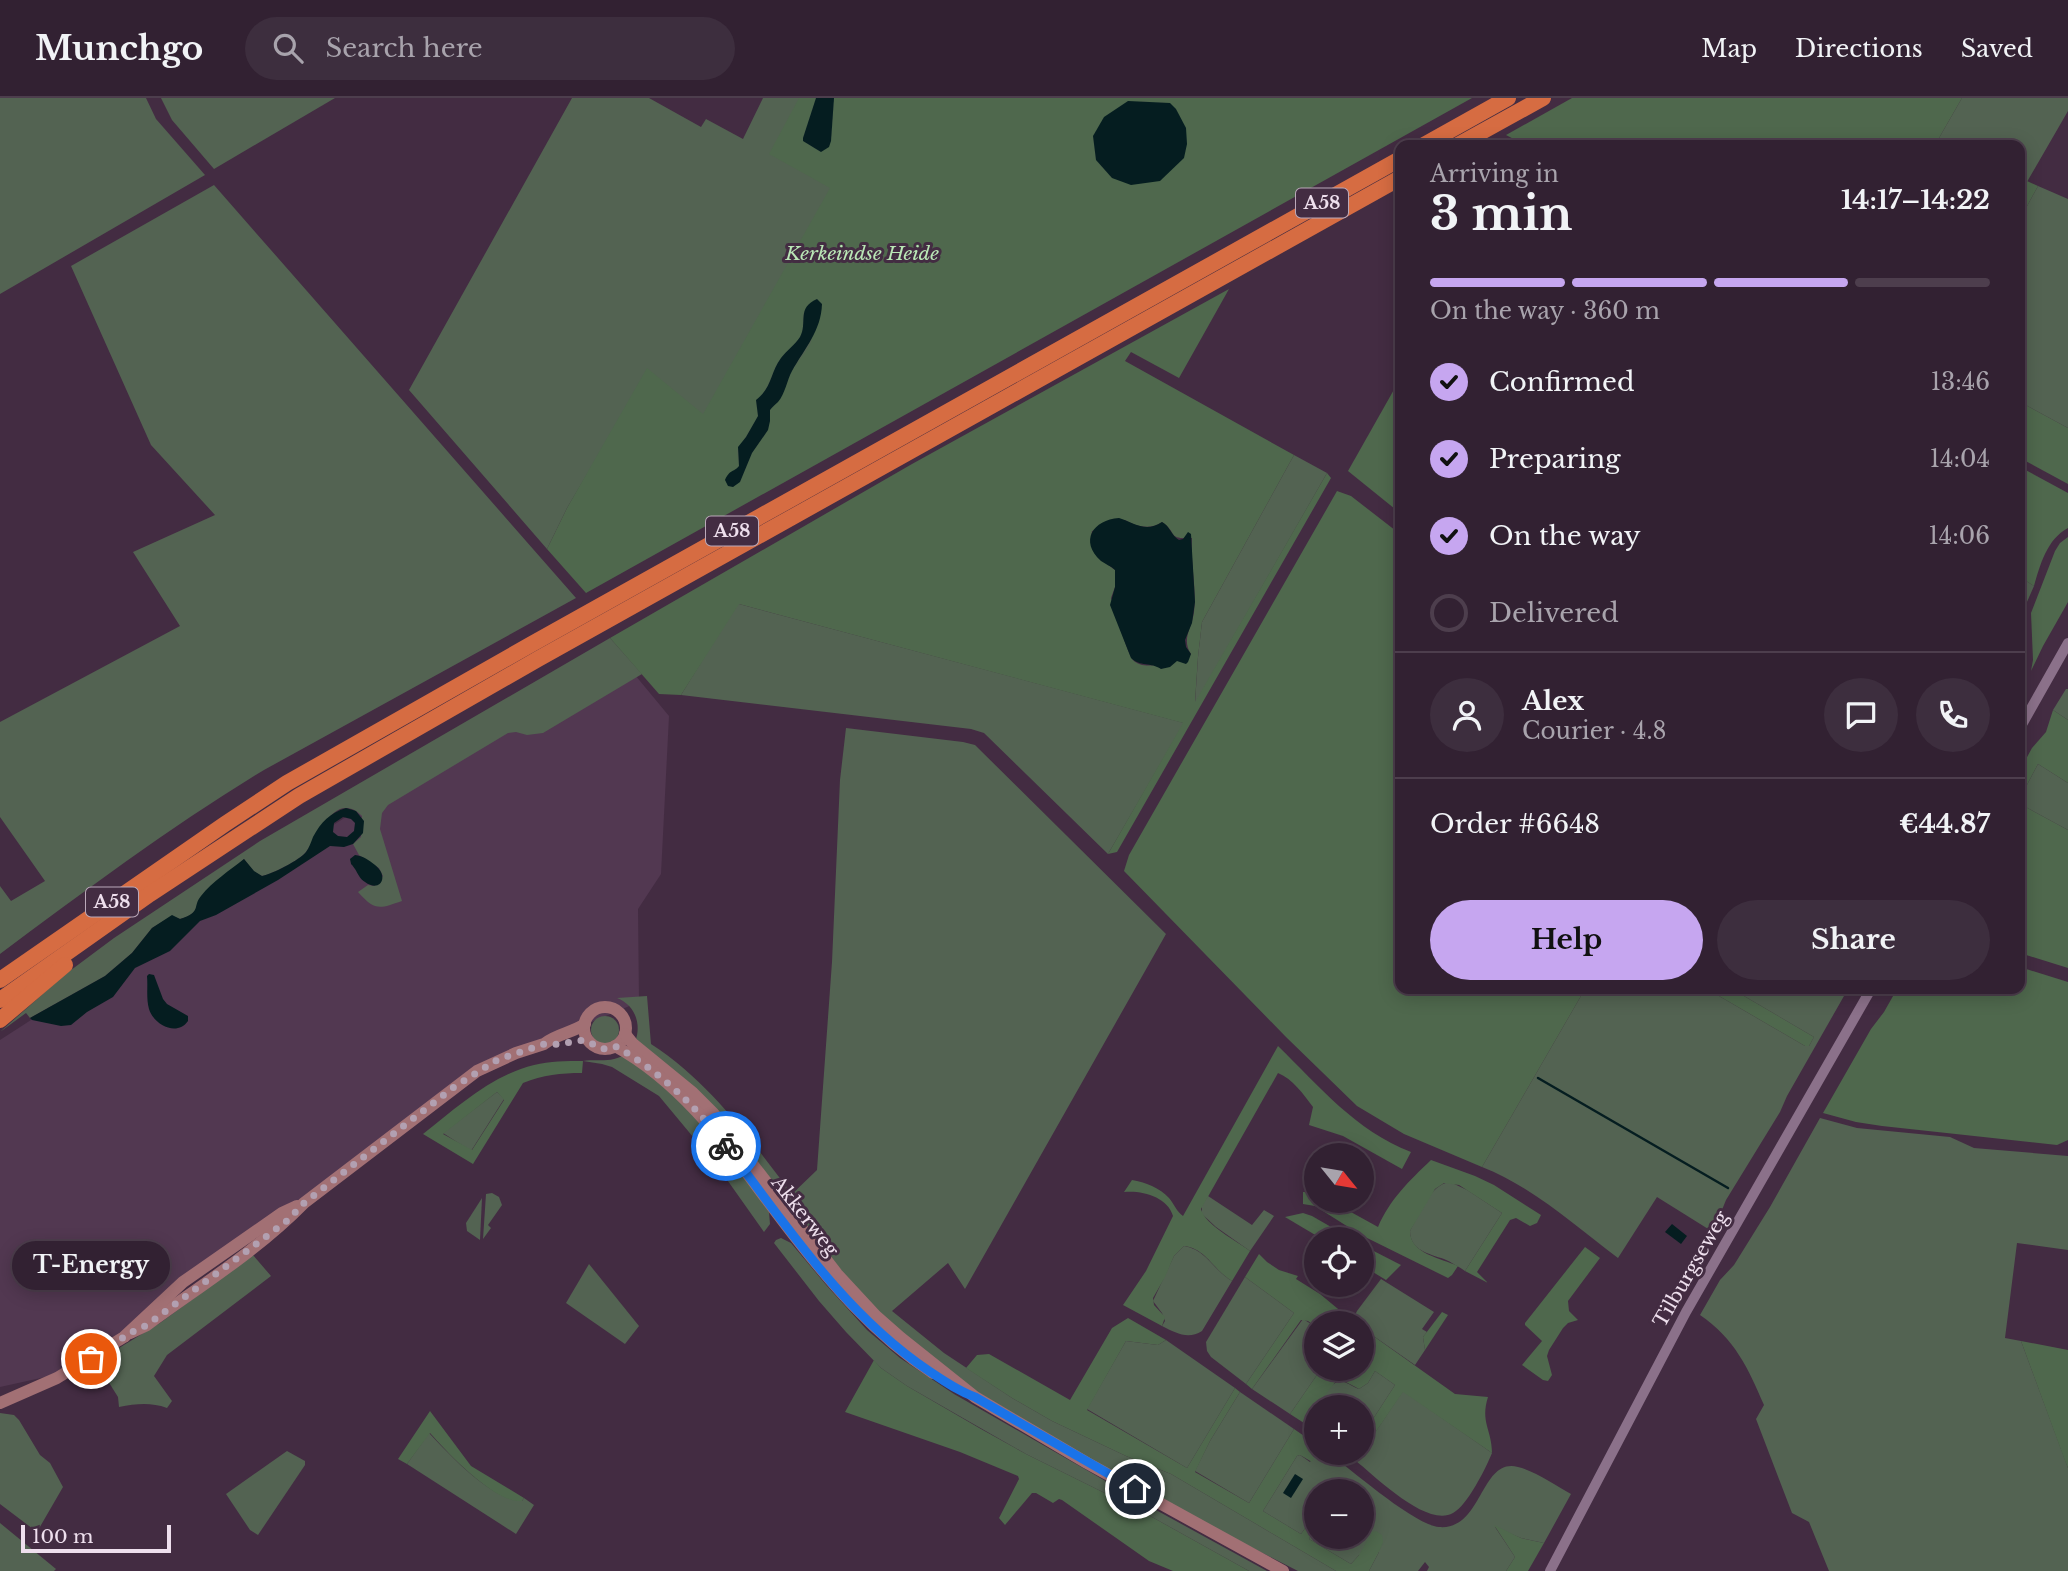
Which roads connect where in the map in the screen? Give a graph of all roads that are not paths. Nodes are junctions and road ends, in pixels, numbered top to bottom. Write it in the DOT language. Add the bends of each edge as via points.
graph roads {
  1 [pos="1508,98"];
  2 [pos="1543,98"];
  3 [pos="1433,140"];
  4 [pos="1467,140"];
  5 [pos="1395,162"];
  6 [pos="1395,181"];
  7 [pos="2068,643"];
  8 [pos="2025,719"];
  9 [pos="150,894"];
  10 [pos="0,980"];
  11 [pos="1868,994"];
  12 [pos="0,1000"];
  13 [pos="0,1020"];
  14 [pos="585,1024"];
  15 [pos="625,1034"];
  16 [pos="588,1040"];
  17 [pos="544,1044"];
  18 [pos="615,1046"];
  19 [pos="789,1220"];
  20 [pos="0,1403"];
  21 [pos="1283,1571"];
  22 [pos="1550,1571"];
  1 -- 3 [label="highway"];
  2 -- 4 [label="highway"];
  5 -- 10 [label="highway, A58" via="287,783"];
  6 -- 9 [label="highway, A58" via="310,789"];
  7 -- 8 [label="street"];
  9 -- 12 [label="highway, A58"];
  9 -- 13 [label="highway, A58"];
  11 -- 22 [label="street, Tilburgseweg" via="1686,1312"];
  14 -- 15 [label="main road" via="594,1010 611,1008 621,1015"];
  14 -- 16 [label="main road"];
  14 -- 17 [label="main road"];
  15 -- 18 [label="main road"];
  15 -- 19 [label="main road, Akkerweg" via="713,1113"];
  16 -- 17 [label="main road"];
  16 -- 18 [label="main road" via="603,1049"];
  17 -- 20 [label="main road" via="477,1071 147,1325 57,1378"];
  18 -- 19 [label="main road, Akkerweg" via="687,1100"];
  19 -- 21 [label="main road, Akkerweg" via="869,1309 975,1397"];
}
